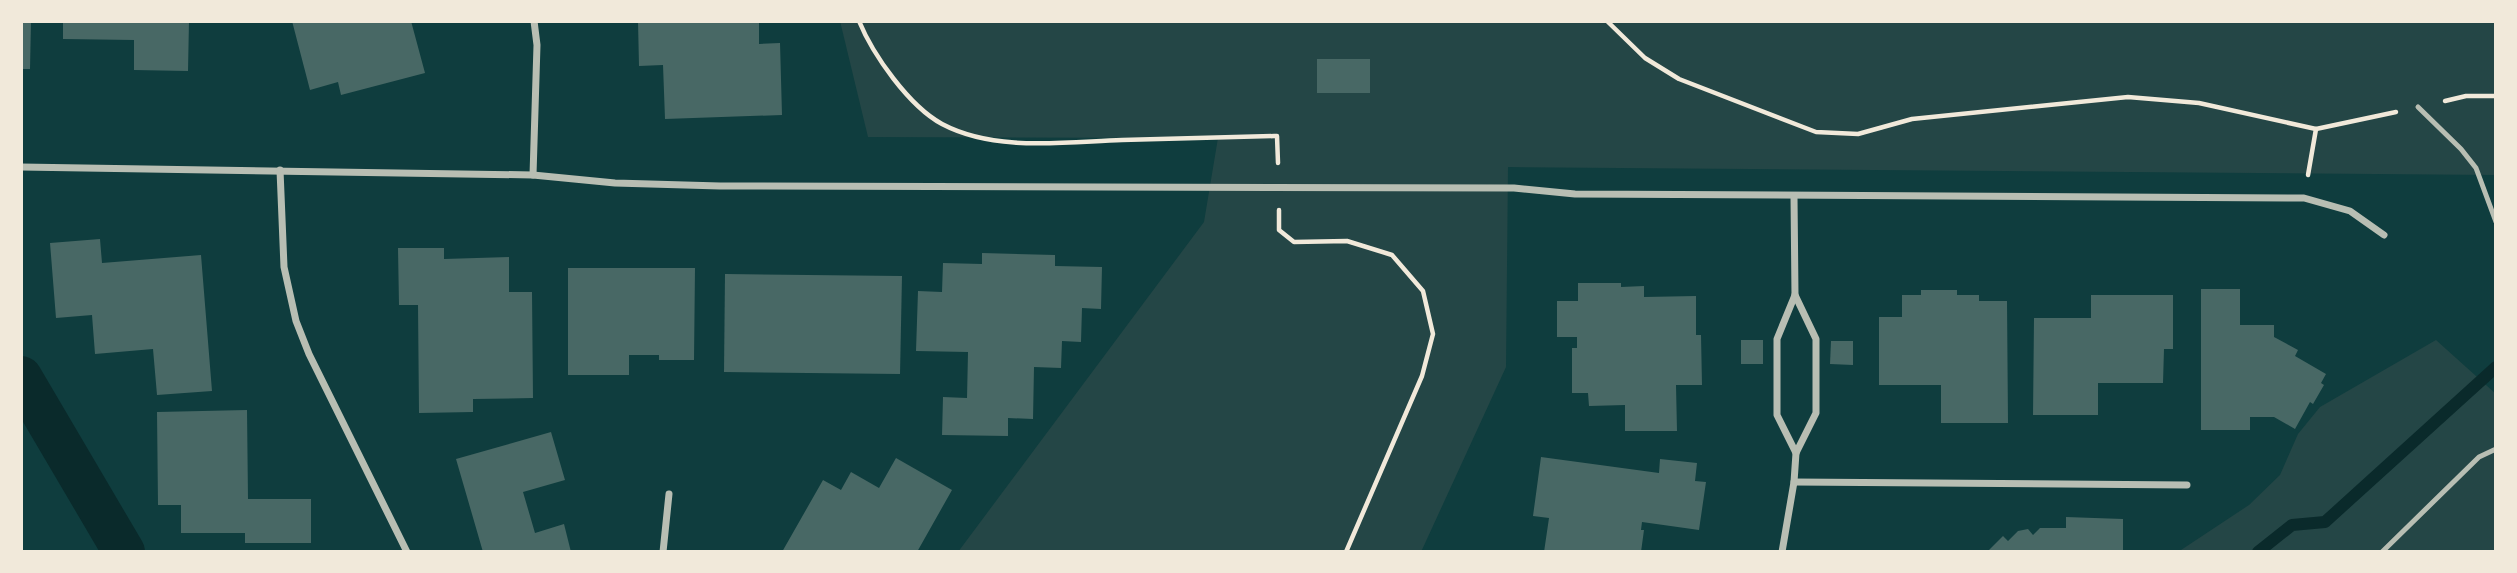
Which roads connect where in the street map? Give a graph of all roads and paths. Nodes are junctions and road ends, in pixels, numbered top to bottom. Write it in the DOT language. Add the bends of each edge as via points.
graph roads {
  1 [pos="534,21"];
  2 [pos="859,21"];
  3 [pos="1607,21"];
  4 [pos="2496,96"];
  5 [pos="2418,107"];
  6 [pos="2316,129"];
  7 [pos="21,167"];
  8 [pos="280,170"];
  9 [pos="533,175"];
  10 [pos="1278,186"];
  11 [pos="1794,195"];
  12 [pos="2304,198"];
  13 [pos="2496,222"];
  14 [pos="2384,235"];
  15 [pos="1795,295"];
  16 [pos="2496,449"];
  17 [pos="1796,453"];
  18 [pos="1794,482"];
  19 [pos="2187,485"];
  20 [pos="669,494"];
  21 [pos="407,552"];
  22 [pos="663,552"];
  23 [pos="1346,552"];
  24 [pos="1783,552"];
  25 [pos="2382,552"];
  1 -- 9 [label="street"];
  2 -- 10 [label="path" via="867,41 901,89 940,123 976,137 1023,143 1277,136"];
  3 -- 6 [label="path" via="1646,58 1679,79 1815,132 1858,134 1912,119 2128,96 2199,103"];
  4 -- 5 [label="path" via="2466,96"];
  5 -- 6 [label="path"];
  5 -- 13 [label="lane" via="2476,168"];
  6 -- 12 [label="path"];
  7 -- 8 [label="street"];
  8 -- 9 [label="street"];
  8 -- 21 [label="street" via="284,267 296,321"];
  9 -- 10 [label="street" via="720,186"];
  10 -- 11 [label="street"];
  10 -- 23 [label="path" via="1279,230 1294,242 1347,241 1392,255 1423,291 1433,334 1422,376"];
  11 -- 12 [label="street"];
  11 -- 15 [label="street"];
  12 -- 14 [label="street" via="2350,211"];
  15 -- 17 [label="street" via="1777,339 1777,415"];
  15 -- 17 [label="street" via="1815,339 1816,364 1816,413"];
  16 -- 25 [label="lane" via="2479,457"];
  17 -- 18 [label="street"];
  18 -- 19 [label="street"];
  18 -- 24 [label="street"];
  20 -- 22 [label="street"];
}
